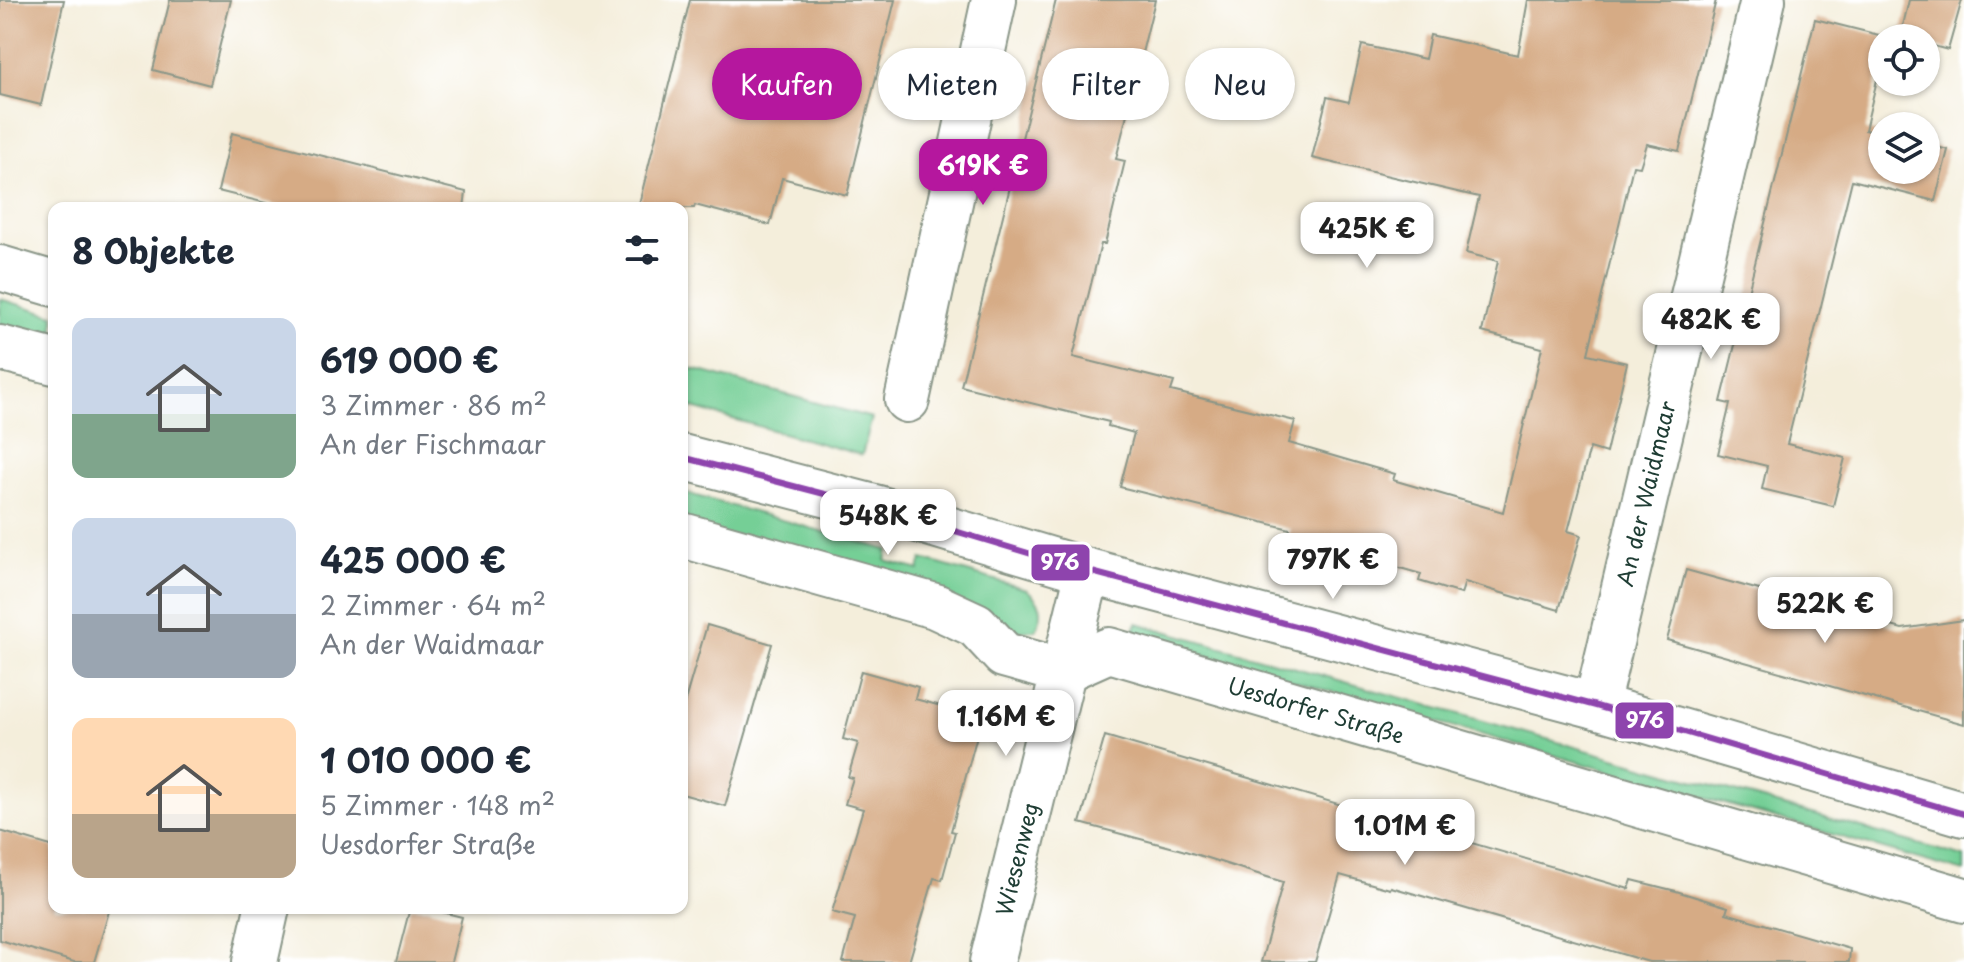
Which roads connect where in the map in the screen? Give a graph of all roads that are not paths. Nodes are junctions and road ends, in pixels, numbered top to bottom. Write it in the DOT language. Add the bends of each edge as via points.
graph roads {
  1 [pos="994,0"];
  2 [pos="1763,0"];
  3 [pos="0,268"];
  4 [pos="48,282"];
  5 [pos="0,348"];
  6 [pos="48,360"];
  7 [pos="907,400"];
  8 [pos="688,459"];
  9 [pos="688,537"];
  10 [pos="1088,571"];
  11 [pos="1062,671"];
  12 [pos="1596,706"];
  13 [pos="1964,814"];
  14 [pos="1964,900"];
  15 [pos="266,914"];
  16 [pos="255,962"];
  17 [pos="992,962"];
  1 -- 7 [label="street"];
  2 -- 12 [label="street, An der Waidmaar"];
  3 -- 4 [label="street"];
  5 -- 6 [label="street"];
  8 -- 10 [label="street"];
  9 -- 11 [label="street" via="935,606 976,625 1004,655"];
  10 -- 11 [label="street, Wiesenweg"];
  10 -- 12 [label="street"];
  11 -- 14 [label="street, Uesdorfer Straße" via="1109,650"];
  11 -- 17 [label="street, Wiesenweg"];
  12 -- 13 [label="street"];
  15 -- 16 [label="street"];
}
